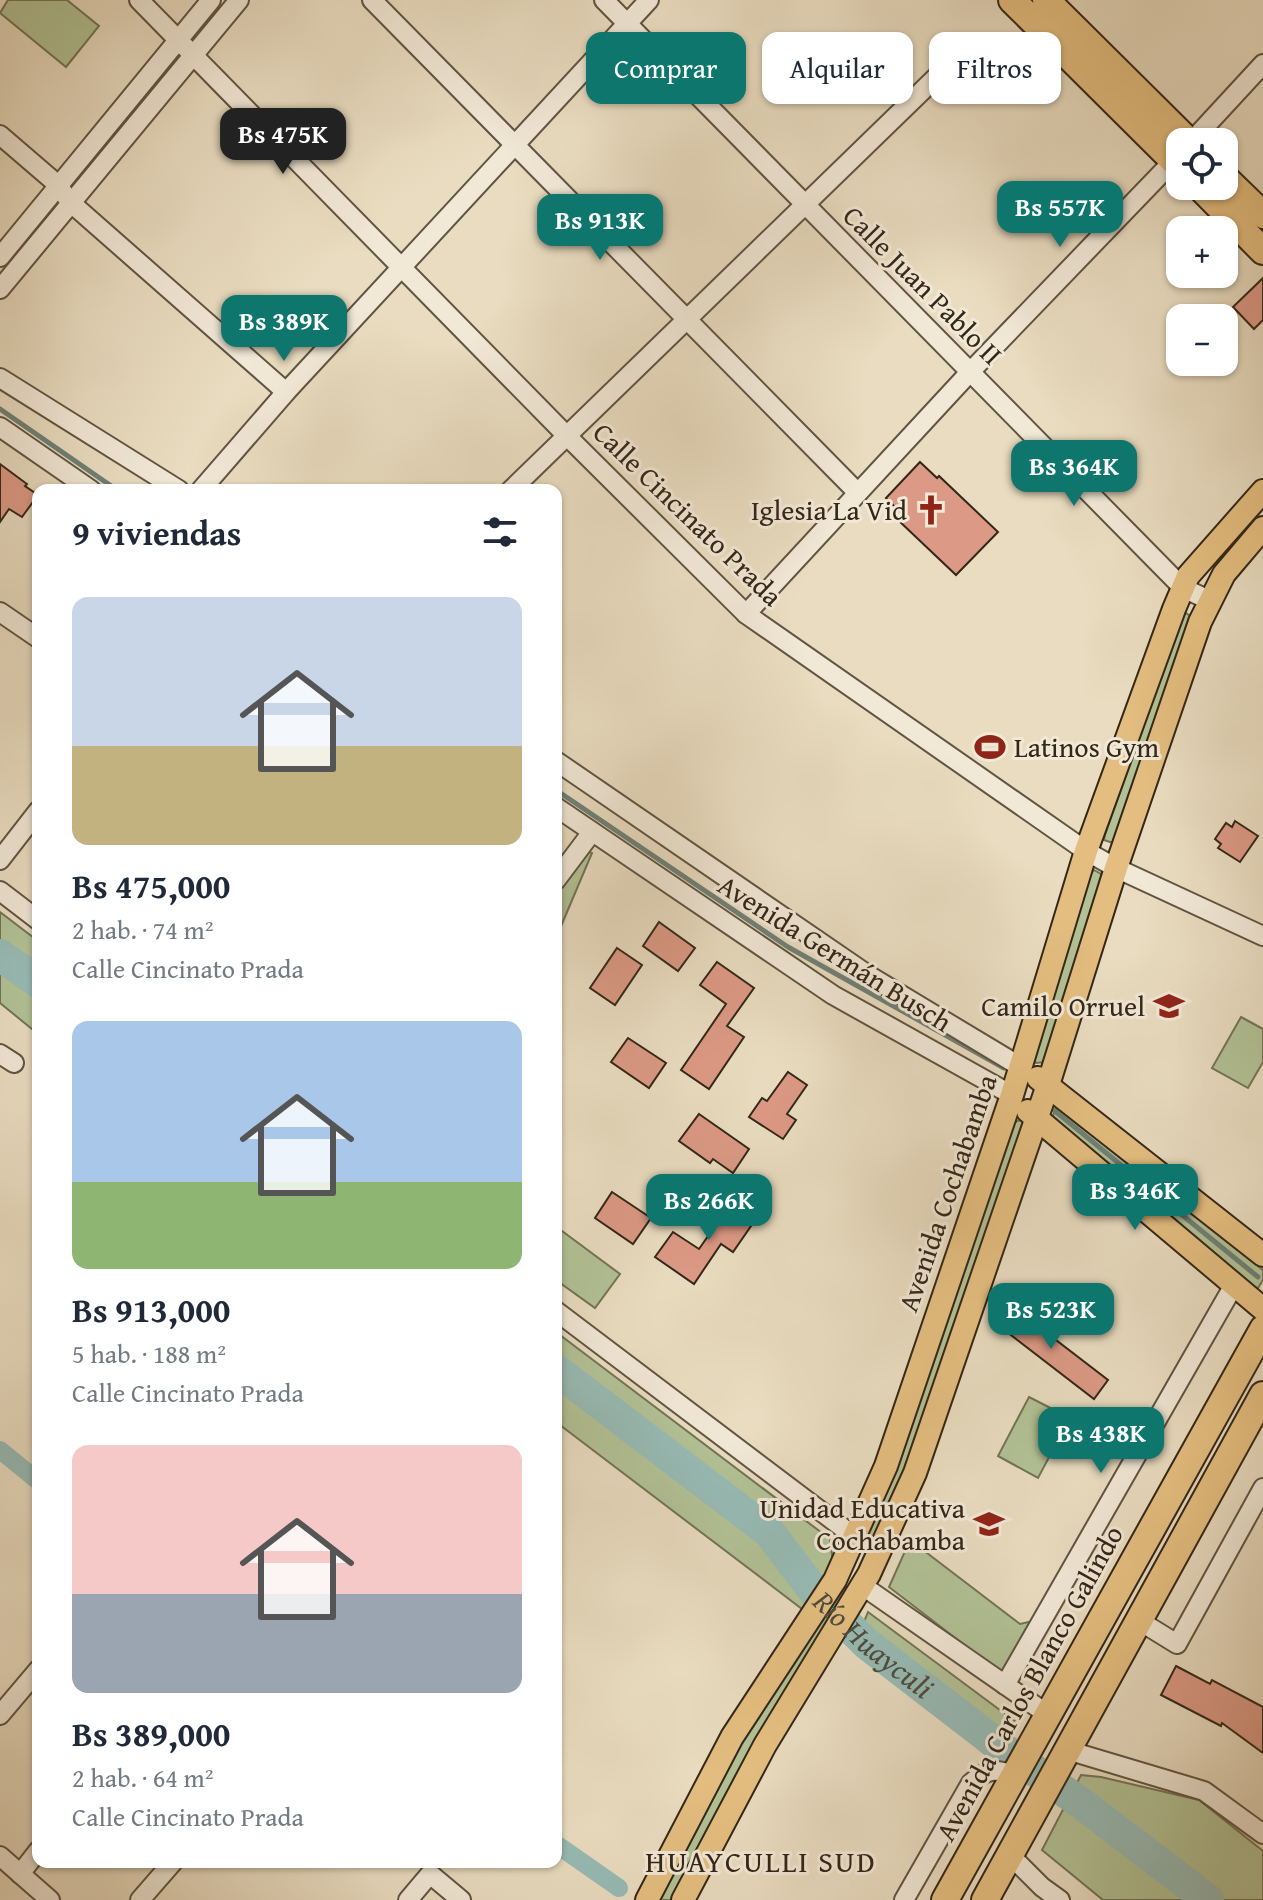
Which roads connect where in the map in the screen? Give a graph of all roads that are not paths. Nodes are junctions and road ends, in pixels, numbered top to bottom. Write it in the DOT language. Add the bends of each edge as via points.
graph roads {
  1 [pos="139,0"];
  2 [pos="211,0"];
  3 [pos="239,0"];
  4 [pos="372,0"];
  5 [pos="604,0"];
  6 [pos="649,0"];
  7 [pos="1012,0"];
  8 [pos="1046,0"];
  9 [pos="628,24"];
  10 [pos="178,40"];
  11 [pos="194,56"];
  12 [pos="1263,64"];
  13 [pos="929,84"];
  14 [pos="1205,128"];
  15 [pos="1166,134"];
  16 [pos="0,135"];
  17 [pos="1166,138"];
  18 [pos="515,147"];
  19 [pos="1166,170"];
  20 [pos="57,184"];
  21 [pos="1238,191"];
  22 [pos="1213,200"];
  23 [pos="70,202"];
  24 [pos="804,205"];
  25 [pos="1263,215"];
  26 [pos="1263,251"];
  27 [pos="0,257"];
  28 [pos="402,268"];
  29 [pos="0,289"];
  30 [pos="687,319"];
  31 [pos="970,372"];
  32 [pos="0,378"];
  33 [pos="286,392"];
  34 [pos="0,427"];
  35 [pos="567,436"];
  36 [pos="82,484"];
  37 [pos="169,484"];
  38 [pos="206,484"];
  39 [pos="517,484"];
  40 [pos="1263,491"];
  41 [pos="858,493"];
  42 [pos="1263,528"];
  43 [pos="1183,588"];
  44 [pos="1209,600"];
  45 [pos="0,612"];
  46 [pos="746,614"];
  47 [pos="32,634"];
  48 [pos="562,765"];
  49 [pos="562,811"];
  50 [pos="32,819"];
  51 [pos="592,832"];
  52 [pos="1086,851"];
  53 [pos="0,860"];
  54 [pos="1116,868"];
  55 [pos="562,872"];
  56 [pos="0,891"];
  57 [pos="32,915"];
  58 [pos="1263,936"];
  59 [pos="1021,1067"];
  60 [pos="1048,1085"];
  61 [pos="1012,1095"];
  62 [pos="1037,1119"];
  63 [pos="1261,1249"];
  64 [pos="1234,1285"];
  65 [pos="1263,1309"];
  66 [pos="562,1316"];
  67 [pos="1263,1329"];
  68 [pos="1263,1395"];
  69 [pos="1263,1488"];
  70 [pos="855,1537"];
  71 [pos="845,1559"];
  72 [pos="866,1580"];
  73 [pos="1138,1620"];
  74 [pos="32,1677"];
  75 [pos="1005,1685"];
  76 [pos="1047,1714"];
  77 [pos="0,1715"];
  78 [pos="1018,1766"];
  79 [pos="1056,1769"];
  80 [pos="1263,1834"];
  81 [pos="1010,1855"];
  82 [pos="0,1856"];
  83 [pos="32,1859"];
  84 [pos="168,1868"];
  85 [pos="20,1874"];
  86 [pos="1039,1894"];
  87 [pos="50,1900"];
  88 [pos="140,1900"];
  89 [pos="408,1900"];
  90 [pos="461,1900"];
  91 [pos="647,1900"];
  92 [pos="683,1900"];
  93 [pos="904,1900"];
  94 [pos="945,1900"];
  95 [pos="985,1900"];
  96 [pos="1060,1900"];
  1 -- 10 [label="street, Calle Cincinato Prada"];
  2 -- 10 [label="street"];
  3 -- 11 [label="street"];
  4 -- 18 [label="street"];
  5 -- 9 [label="street, Calle Juan Pablo II"];
  6 -- 9 [label="street"];
  7 -- 17 [label="highway"];
  8 -- 15 [label="highway"];
  9 -- 18 [label="street"];
  9 -- 24 [label="street, Calle Juan Pablo II"];
  10 -- 11 [label="street, Calle Cincinato Prada"];
  10 -- 20 [label="street"];
  11 -- 23 [label="street"];
  11 -- 28 [label="street, Calle Cincinato Prada"];
  12 -- 14 [label="street"];
  13 -- 24 [label="street"];
  16 -- 20 [label="street"];
  18 -- 28 [label="street"];
  18 -- 30 [label="street"];
  19 -- 31 [label="street"];
  20 -- 23 [label="street"];
  20 -- 27 [label="street"];
  21 -- 25 [label="highway"];
  22 -- 26 [label="highway"];
  23 -- 29 [label="street"];
  23 -- 33 [label="street"];
  24 -- 30 [label="street"];
  24 -- 31 [label="street, Calle Juan Pablo II"];
  28 -- 33 [label="street"];
  28 -- 35 [label="street, Calle Cincinato Prada"];
  30 -- 35 [label="street"];
  30 -- 41 [label="street"];
  31 -- 41 [label="street"];
  31 -- 43 [label="street, Calle Juan Pablo II"];
  32 -- 37 [label="street"];
  33 -- 38 [label="street"];
  34 -- 36 [label="street"];
  35 -- 39 [label="street"];
  35 -- 46 [label="street, Calle Cincinato Prada"];
  40 -- 43 [label="main road, Avenida Cochabamba"];
  41 -- 46 [label="street"];
  42 -- 44 [label="main road"];
  43 -- 44 [label="street, Calle Juan Pablo II"];
  43 -- 52 [label="main road, Avenida Cochabamba"];
  44 -- 54 [label="main road"];
  45 -- 47 [label="street"];
  46 -- 52 [label="street, Calle Cincinato Prada"];
  48 -- 59 [label="street, Avenida Germán Busch" via="860,969"];
  49 -- 51 [label="street, Avenida Germán Busch"];
  50 -- 53 [label="street"];
  51 -- 55 [label="street"];
  51 -- 61 [label="street, Avenida Germán Busch" via="833,995"];
  52 -- 54 [label="street, Calle Cincinato Prada"];
  52 -- 59 [label="main road, Avenida Cochabamba"];
  54 -- 58 [label="street, Calle Cincinato Prada"];
  54 -- 60 [label="main road"];
  56 -- 57 [label="street"];
  59 -- 60 [label="main road, Avenida Germán Busch"];
  59 -- 61 [label="main road, Avenida Cochabamba"];
  60 -- 62 [label="main road"];
  60 -- 63 [label="main road, Avenida Germán Busch"];
  61 -- 62 [label="main road, Avenida Germán Busch"];
  61 -- 70 [label="main road, Avenida Cochabamba" via="886,1466"];
  62 -- 64 [label="main road, Avenida Germán Busch"];
  62 -- 72 [label="main road" via="915,1473"];
  64 -- 65 [label="main road, Avenida Germán Busch"];
  64 -- 75 [label="street, Avenida Carlos Blanco Galindo"];
  66 -- 70 [label="street"];
  67 -- 76 [label="highway, Avenida Carlos Blanco Galindo"];
  68 -- 73 [label="highway"];
  69 -- 73 [label="street" via="1177,1644"];
  70 -- 71 [label="main road, Avenida Cochabamba"];
  71 -- 72 [label="main road"];
  71 -- 91 [label="main road, Avenida Cochabamba" via="732,1737"];
  72 -- 75 [label="street"];
  72 -- 92 [label="main road" via="765,1745"];
  73 -- 79 [label="highway"];
  74 -- 77 [label="street"];
  75 -- 76 [label="street"];
  76 -- 78 [label="highway, Avenida Carlos Blanco Galindo"];
  78 -- 93 [label="street" via="985,1771 971,1783"];
  78 -- 94 [label="highway, Avenida Carlos Blanco Galindo"];
  79 -- 80 [label="street" via="1204,1791"];
  79 -- 81 [label="highway"];
  81 -- 86 [label="street"];
  81 -- 95 [label="highway"];
  82 -- 85 [label="street"];
  83 -- 85 [label="street"];
  84 -- 88 [label="street"];
  85 -- 87 [label="street"];
  86 -- 96 [label="street"];
  89 -- 90 [label="street" via="430,1874"];
}
